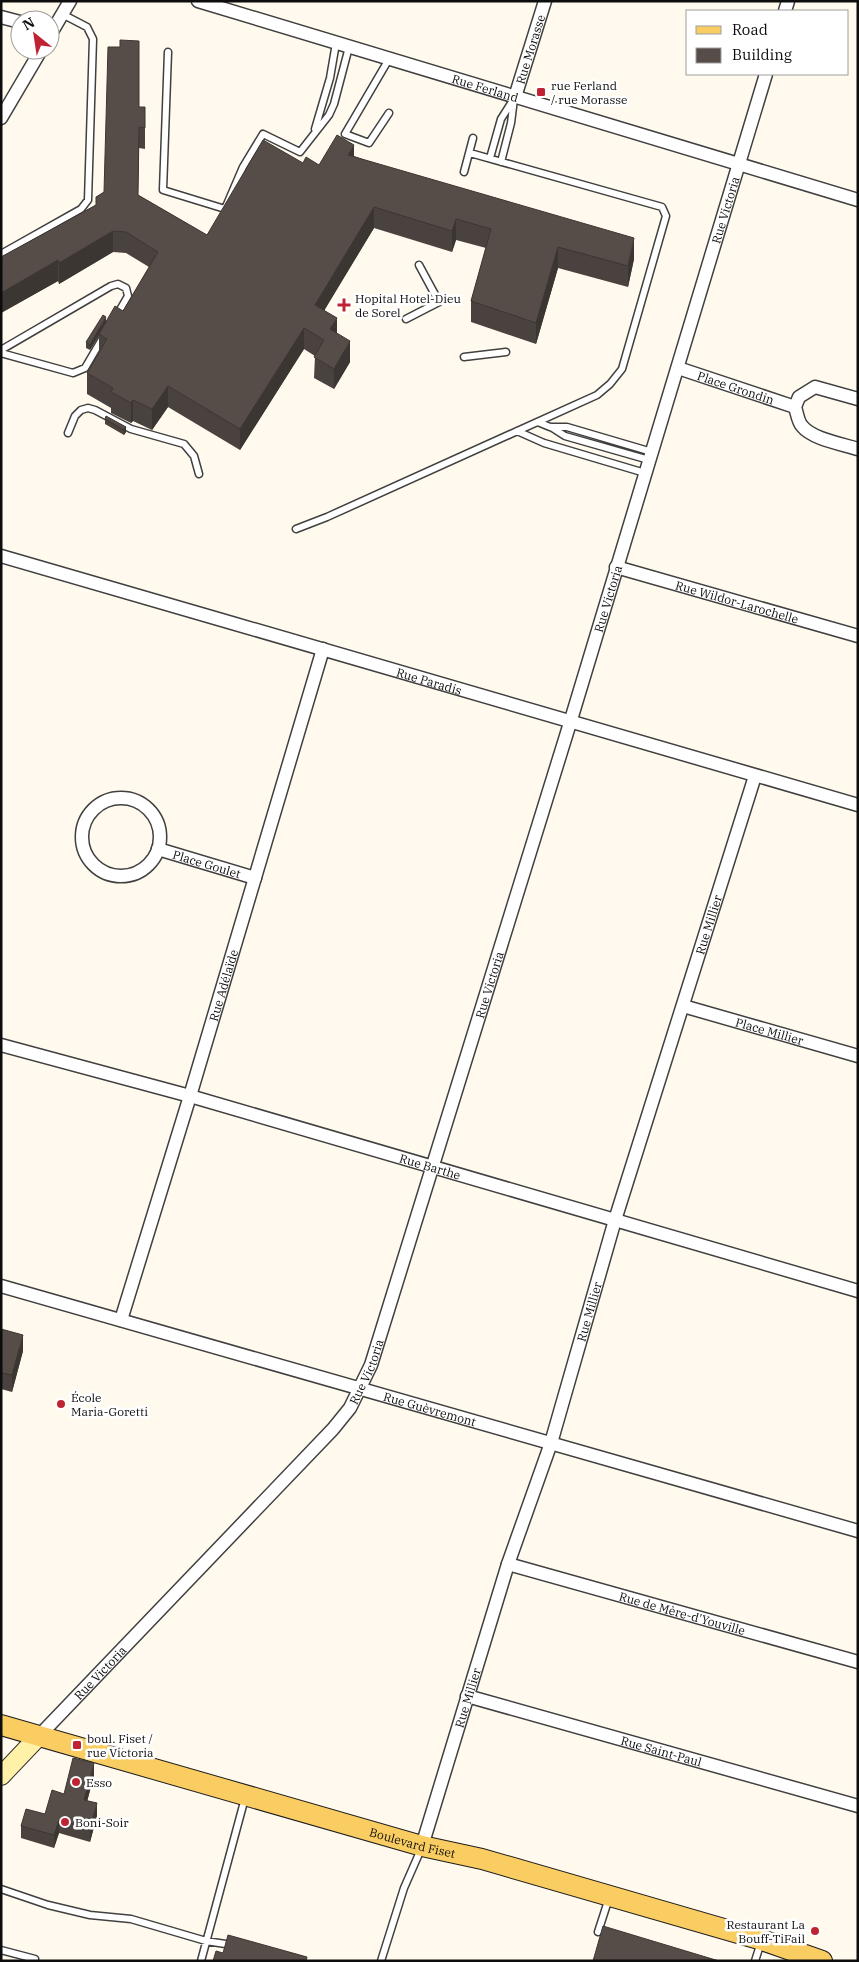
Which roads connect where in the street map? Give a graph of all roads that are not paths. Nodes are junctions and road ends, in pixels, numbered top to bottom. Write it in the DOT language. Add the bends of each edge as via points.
graph roads {
  1 [pos="70,1"];
  2 [pos="198,1"];
  3 [pos="545,1"];
  4 [pos="62,14"];
  5 [pos="60,17"];
  6 [pos="336,43"];
  7 [pos="349,47"];
  8 [pos="168,52"];
  9 [pos="390,59"];
  10 [pos="35,60"];
  11 [pos="766,75"];
  12 [pos="514,97"];
  13 [pos="389,113"];
  14 [pos="1,118"];
  15 [pos="314,132"];
  16 [pos="473,138"];
  17 [pos="470,153"];
  18 [pos="490,158"];
  19 [pos="501,162"];
  20 [pos="739,164"];
  21 [pos="464,172"];
  22 [pos="858,200"];
  23 [pos="1,254"];
  24 [pos="419,265"];
  25 [pos="406,319"];
  26 [pos="114,320"];
  27 [pos="104,336"];
  28 [pos="1,351"];
  29 [pos="506,352"];
  30 [pos="464,357"];
  31 [pos="678,368"];
  32 [pos="858,399"];
  33 [pos="795,408"];
  34 [pos="538,422"];
  35 [pos="517,431"];
  36 [pos="68,433"];
  37 [pos="858,449"];
  38 [pos="650,456"];
  39 [pos="645,473"];
  40 [pos="200,474"];
  41 [pos="296,529"];
  42 [pos="1,556"];
  43 [pos="616,567"];
  44 [pos="858,636"];
  45 [pos="323,649"];
  46 [pos="570,723"];
  47 [pos="755,776"];
  48 [pos="858,805"];
  49 [pos="158,849"];
  50 [pos="255,878"];
  51 [pos="682,1006"];
  52 [pos="1,1045"];
  53 [pos="858,1056"];
  54 [pos="190,1096"];
  55 [pos="434,1167"];
  56 [pos="615,1220"];
  57 [pos="1,1286"];
  58 [pos="858,1291"];
  59 [pos="121,1320"];
  60 [pos="360,1389"];
  61 [pos="552,1443"];
  62 [pos="858,1531"];
  63 [pos="508,1564"];
  64 [pos="858,1662"];
  65 [pos="467,1696"];
  66 [pos="1,1725"];
  67 [pos="39,1736"];
  68 [pos="1,1776"];
  69 [pos="245,1797"];
  70 [pos="858,1806"];
  71 [pos="422,1846"];
  72 [pos="1,1889"];
  73 [pos="610,1896"];
  74 [pos="598,1932"];
  75 [pos="762,1940"];
  76 [pos="206,1941"];
  77 [pos="238,1947"];
  78 [pos="1,1950"];
  79 [pos="34,1959"];
  80 [pos="201,1961"];
  81 [pos="381,1961"];
  82 [pos="755,1961"];
  83 [pos="822,1961"];
  1 -- 4 [label="street"];
  2 -- 6 [label="street, Rue Ferland"];
  3 -- 12 [label="street, Rue Morasse"];
  4 -- 5 [label="street"];
  4 -- 23 [label="lane" via="87,27 93,39 88,200 81,209"];
  6 -- 7 [label="street, Rue Ferland"];
  6 -- 15 [label="lane" via="330,78"];
  7 -- 9 [label="street, Rue Ferland"];
  7 -- 15 [label="lane" via="334,104"];
  8 -- 15 [label="lane" via="163,190 225,209 243,167 263,134 300,152"];
  9 -- 12 [label="street, Rue Ferland"];
  9 -- 13 [label="lane" via="345,134 369,143"];
  10 -- 14 [label="street"];
  11 -- 20 [label="street, Rue Victoria"];
  12 -- 18 [label="lane" via="501,119"];
  12 -- 19 [label="lane"];
  12 -- 20 [label="street, Rue Ferland"];
  16 -- 17 [label="lane"];
  17 -- 18 [label="lane"];
  17 -- 21 [label="lane"];
  18 -- 19 [label="lane"];
  19 -- 34 [label="lane" via="662,207 666,216 622,369 597,395"];
  20 -- 22 [label="street, Rue Ferland"];
  20 -- 31 [label="street, Rue Victoria"];
  24 -- 25 [label="lane" via="439,302"];
  26 -- 28 [label="lane" via="128,296 126,288 118,284"];
  27 -- 28 [label="lane" via="85,368 73,372"];
  29 -- 30 [label="lane"];
  31 -- 33 [label="street, Place Grondin"];
  31 -- 38 [label="street, Rue Victoria"];
  32 -- 33 [label="street" via="815,387 799,397"];
  33 -- 37 [label="street" via="801,426 808,432"];
  34 -- 35 [label="lane"];
  34 -- 38 [label="lane" via="565,436"];
  35 -- 39 [label="lane" via="544,443"];
  35 -- 41 [label="lane"];
  36 -- 40 [label="lane" via="81,410 95,410 131,430 184,444 194,456"];
  38 -- 39 [label="street, Rue Victoria"];
  39 -- 43 [label="street, Rue Victoria"];
  42 -- 45 [label="street, Rue Paradis"];
  43 -- 44 [label="street, Rue Wildor-Larochelle"];
  43 -- 46 [label="street, Rue Victoria"];
  45 -- 46 [label="street, Rue Paradis"];
  45 -- 50 [label="street, Rue Adélaïde"];
  46 -- 47 [label="street, Rue Paradis"];
  46 -- 55 [label="street, Rue Victoria"];
  47 -- 48 [label="street, Rue Paradis"];
  47 -- 51 [label="street, Rue Millier"];
  49 -- 49 [label="street, Place Goulet" via="142,869 117,876 105,872 94,865 82,842 87,817 106,801 119,798 143,804 158,824"];
  49 -- 50 [label="street, Place Goulet"];
  50 -- 54 [label="street, Rue Adélaïde"];
  51 -- 53 [label="street, Place Millier"];
  51 -- 56 [label="street, Rue Millier"];
  52 -- 54 [label="street, Rue Barthe"];
  54 -- 55 [label="street, Rue Barthe"];
  54 -- 59 [label="street, Rue Adélaïde"];
  55 -- 56 [label="street, Rue Barthe"];
  55 -- 60 [label="street, Rue Victoria" via="371,1365"];
  56 -- 58 [label="street, Rue Barthe"];
  56 -- 61 [label="street, Rue Millier"];
  57 -- 59 [label="street, Rue Guèvremont"];
  59 -- 60 [label="street, Rue Guèvremont"];
  60 -- 61 [label="street, Rue Guèvremont"];
  60 -- 67 [label="street, Rue Victoria" via="328,1435"];
  61 -- 62 [label="street, Rue Guèvremont"];
  61 -- 63 [label="street, Rue Millier"];
  63 -- 64 [label="street, Rue de Mère-d'Youville"];
  63 -- 65 [label="street, Rue Millier"];
  65 -- 70 [label="street, Rue Saint-Paul"];
  65 -- 71 [label="street, Rue Millier"];
  66 -- 67 [label="main road, Boulevard Fiset"];
  67 -- 68 [label="street, Rue Victoria"];
  67 -- 69 [label="main road, Boulevard Fiset"];
  69 -- 71 [label="main road, Boulevard Fiset"];
  69 -- 76 [label="lane"];
  71 -- 73 [label="main road, Boulevard Fiset" via="482,1859"];
  71 -- 81 [label="lane" via="404,1888"];
  72 -- 76 [label="lane" via="48,1905 90,1915 131,1919"];
  73 -- 74 [label="lane"];
  73 -- 75 [label="main road, Boulevard Fiset"];
  75 -- 82 [label="lane"];
  75 -- 83 [label="main road, Boulevard Fiset"];
  76 -- 77 [label="lane"];
  76 -- 80 [label="lane"];
  78 -- 79 [label="lane"];
}
